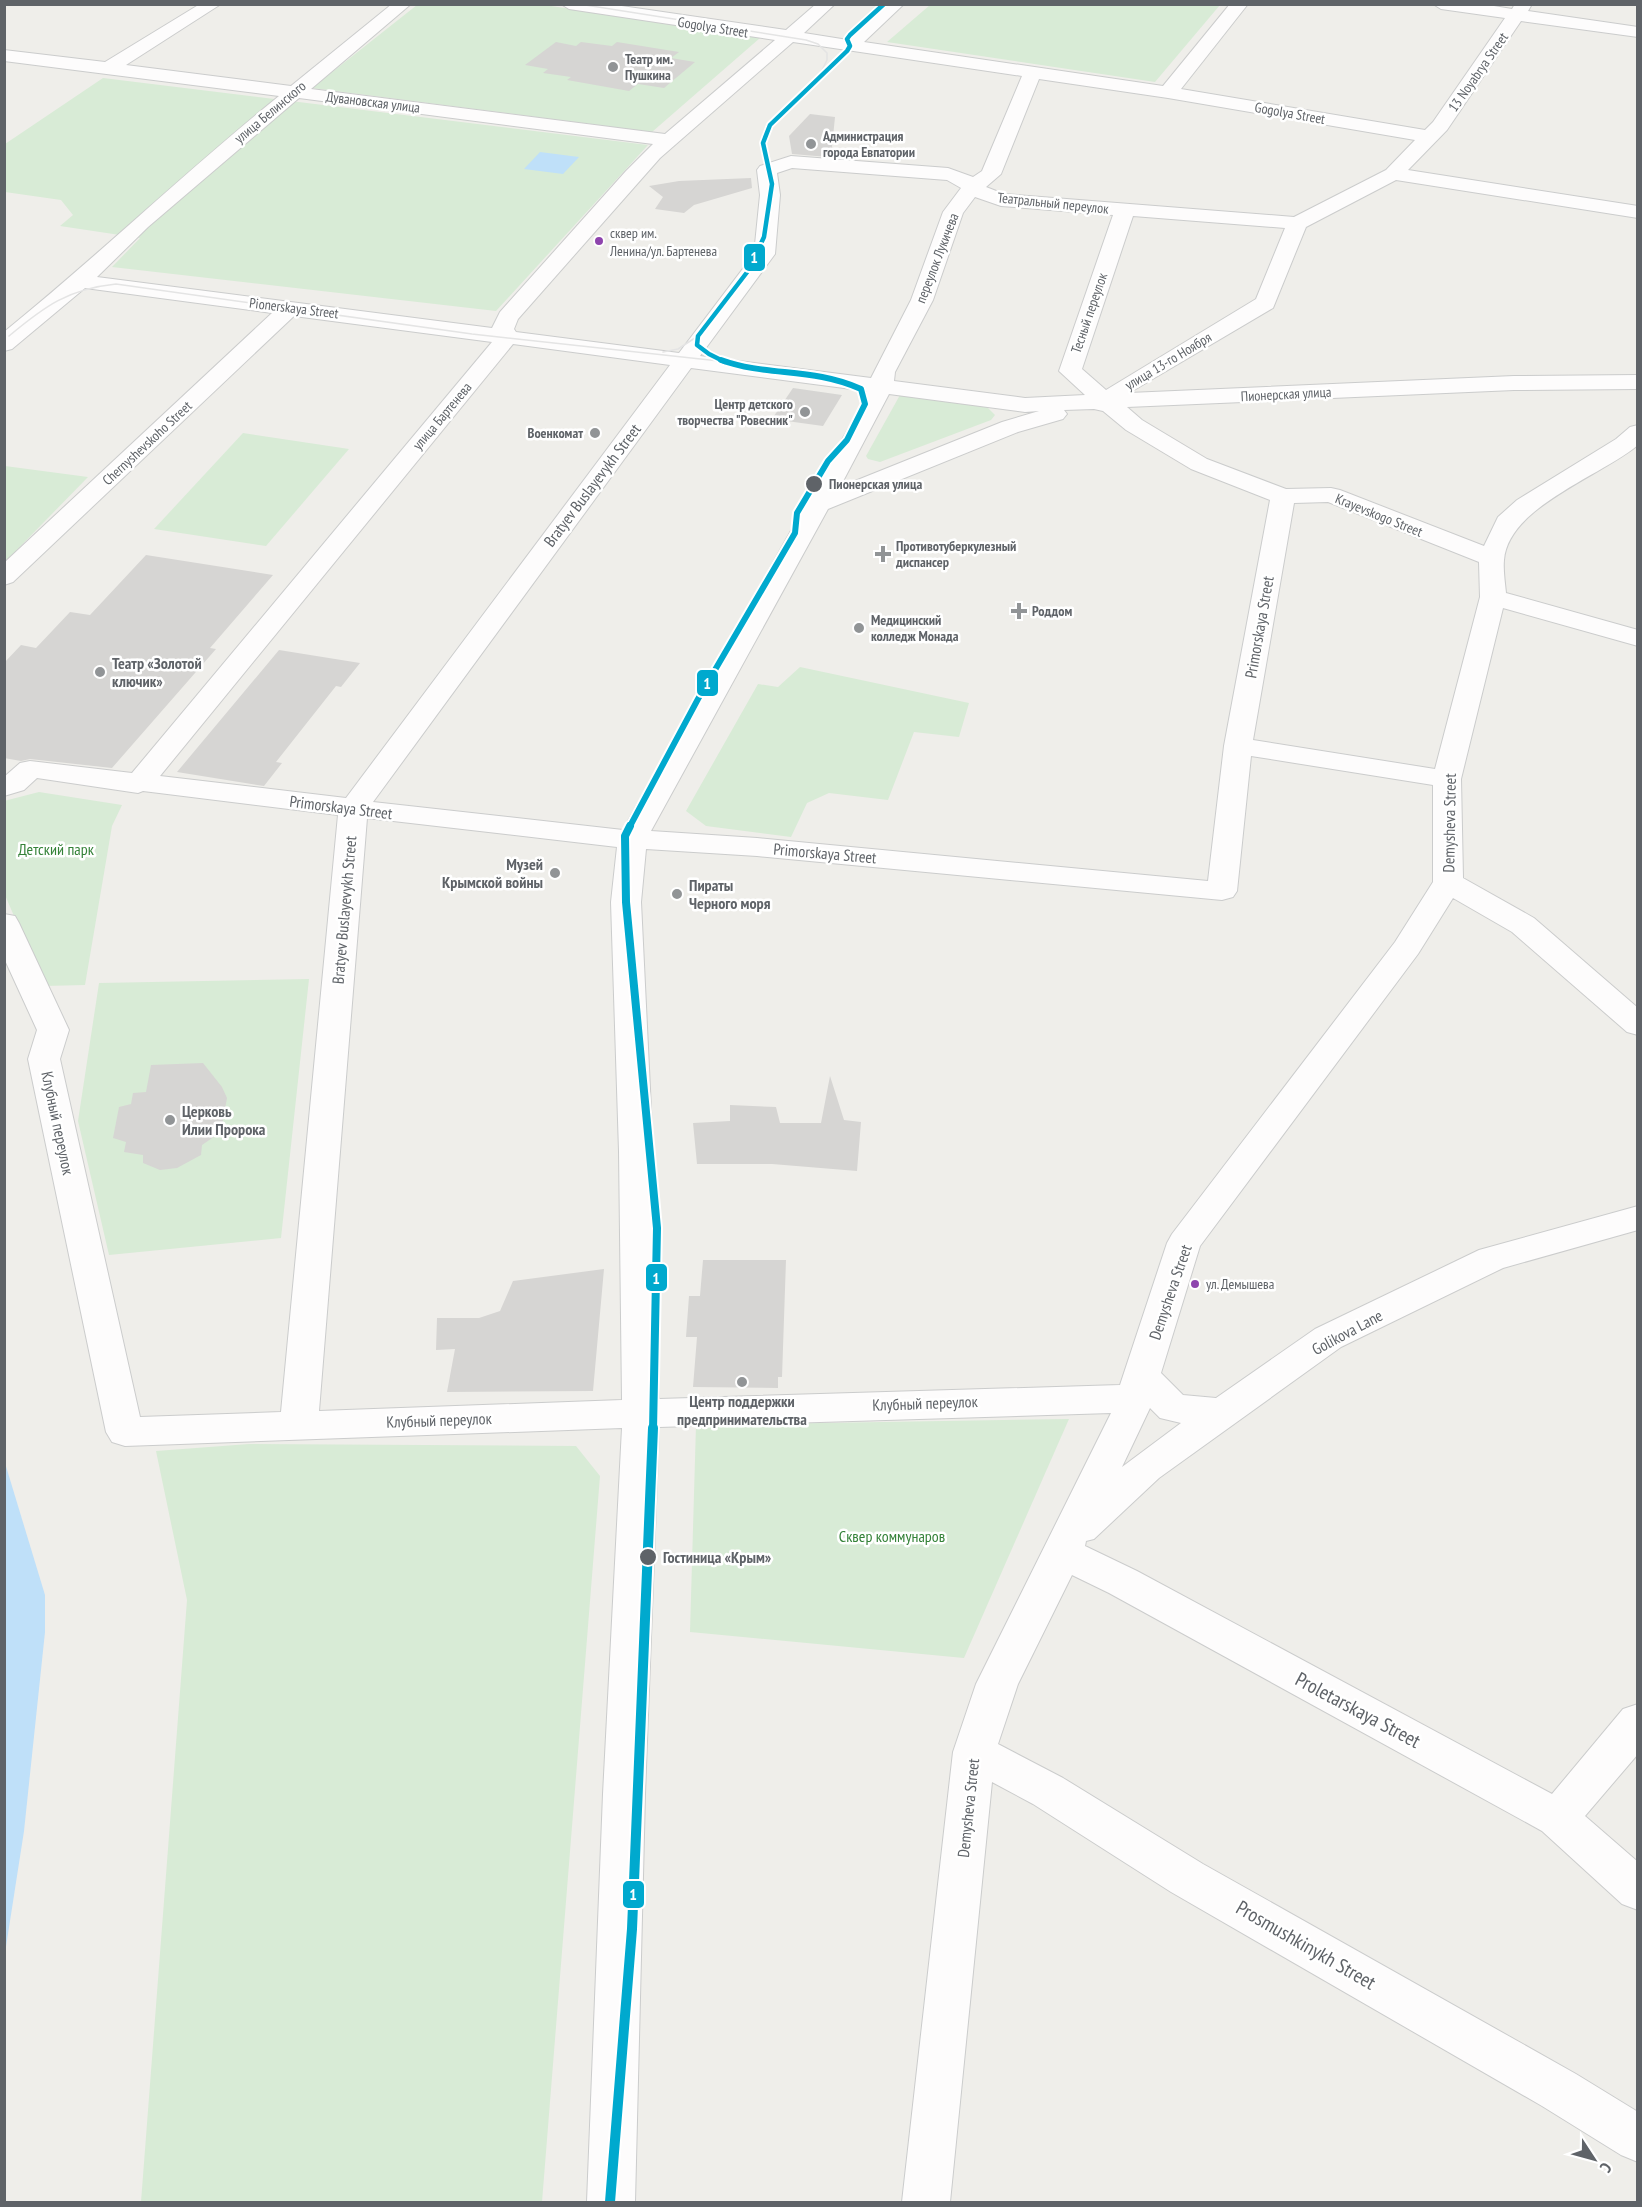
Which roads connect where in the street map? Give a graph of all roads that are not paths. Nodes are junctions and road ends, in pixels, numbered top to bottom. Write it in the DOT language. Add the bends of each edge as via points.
graph roads {
  1 [pos="213,4"];
  2 [pos="403,4"];
  3 [pos="569,4"];
  4 [pos="827,4"];
  5 [pos="896,4"];
  6 [pos="1240,4"];
  7 [pos="1441,4"];
  8 [pos="1520,10"];
  9 [pos="1638,33"];
  10 [pos="786,38"];
  11 [pos="851,42"];
  12 [pos="4,55"];
  13 [pos="755,66"];
  14 [pos="109,68"];
  15 [pos="1032,73"];
  16 [pos="295,92"];
  17 [pos="1168,92"];
  18 [pos="1430,137"];
  19 [pos="670,140"];
  20 [pos="781,164"];
  21 [pos="1393,174"];
  22 [pos="971,188"];
  23 [pos="1125,210"];
  24 [pos="1638,212"];
  25 [pos="1297,223"];
  26 [pos="80,281"];
  27 [pos="290,308"];
  28 [pos="508,336"];
  29 [pos="4,344"];
  30 [pos="686,360"];
  31 [pos="1638,382"];
  32 [pos="881,386"];
  33 [pos="1107,403"];
  34 [pos="1024,413"];
  35 [pos="1633,441"];
  36 [pos="1283,496"];
  37 [pos="821,502"];
  38 [pos="1491,558"];
  39 [pos="4,578"];
  40 [pos="1493,597"];
  41 [pos="1638,638"];
  42 [pos="1238,746"];
  43 [pos="1447,779"];
  44 [pos="138,784"];
  45 [pos="4,788"];
  46 [pos="353,809"];
  47 [pos="632,839"];
  48 [pos="1448,882"];
  49 [pos="4,923"];
  50 [pos="1638,1024"];
  51 [pos="1638,1218"];
  52 [pos="1138,1388"];
  53 [pos="641,1413"];
  54 [pos="1221,1413"];
  55 [pos="299,1425"];
  56 [pos="1065,1546"];
  57 [pos="1638,1721"];
  58 [pos="974,1752"];
  59 [pos="1557,1818"];
  60 [pos="1638,1890"];
  61 [pos="1638,2139"];
  62 [pos="611,2202"];
  63 [pos="926,2202"];
  1 -- 14 [label="street"];
  2 -- 16 [label="street, улица Белинского"];
  3 -- 10 [label="street, Gogolya Street"];
  4 -- 10 [label="street, улица Бартенева"];
  5 -- 11 [label="street"];
  6 -- 17 [label="street"];
  7 -- 8 [label="street"];
  8 -- 9 [label="street"];
  8 -- 18 [label="street, 13 Noyabrya Street"];
  10 -- 11 [label="street, Gogolya Street"];
  10 -- 13 [label="street, улица Бартенева"];
  11 -- 13 [label="street"];
  11 -- 15 [label="street, Gogolya Street"];
  12 -- 14 [label="street, Дувановская улица"];
  13 -- 19 [label="street, улица Бартенева"];
  14 -- 16 [label="street, Дувановская улица"];
  15 -- 17 [label="street, Gogolya Street"];
  15 -- 22 [label="street, переулок Лукичева" via="991,174"];
  16 -- 19 [label="street, Дувановская улица"];
  16 -- 26 [label="street, улица Белинского" via="141,223"];
  17 -- 18 [label="street, Gogolya Street"];
  18 -- 21 [label="street"];
  19 -- 28 [label="street, улица Бартенева" via="633,175 508,317 503,329"];
  20 -- 22 [label="street, Театральный переулок" via="948,174 968,181"];
  20 -- 30 [label="street, Bratyev Buslayevykh Street" via="767,170 770,195 764,254"];
  21 -- 24 [label="street"];
  21 -- 25 [label="street"];
  22 -- 23 [label="street, Театральный переулок" via="1001,200"];
  22 -- 32 [label="street, переулок Лукичева" via="953,212 922,300 884,372"];
  23 -- 25 [label="street, Театральный переулок"];
  23 -- 33 [label="street, Тесный переулок" via="1070,371"];
  25 -- 33 [label="street, улица 13-го Ноября" via="1265,303 1117,391"];
  26 -- 27 [label="street, Pionerskaya Street"];
  26 -- 29 [label="street"];
  27 -- 28 [label="street, Pionerskaya Street"];
  27 -- 39 [label="street, Chernyshevskoho Street"];
  28 -- 30 [label="street"];
  28 -- 44 [label="street, улица Бартенева"];
  30 -- 32 [label="street"];
  30 -- 46 [label="street, Bratyev Buslayevykh Street"];
  31 -- 33 [label="street, Пионерская улица" via="1514,383"];
  32 -- 34 [label="street"];
  32 -- 37 [label="street, переулок Лукичева"];
  33 -- 34 [label="street, улица 13-го Ноября"];
  33 -- 36 [label="street, Krayevskogo Street" via="1134,425 1199,464"];
  34 -- 37 [label="street, улица 13-го Ноября"];
  35 -- 38 [label="street, Demysheva Street" via="1526,505 1507,522"];
  36 -- 38 [label="street, Krayevskogo Street" via="1331,495"];
  36 -- 42 [label="street, Primorskaya Street"];
  37 -- 47 [label="street, переулок Лукичева"];
  38 -- 40 [label="street, Demysheva Street"];
  40 -- 41 [label="street"];
  40 -- 43 [label="street, Demysheva Street"];
  42 -- 43 [label="street"];
  42 -- 47 [label="street, Primorskaya Street" via="1222,891 757,847"];
  43 -- 48 [label="street, Demysheva Street"];
  44 -- 45 [label="street, Primorskaya Street" via="30,770"];
  44 -- 46 [label="street, Primorskaya Street"];
  46 -- 47 [label="street, Primorskaya Street"];
  46 -- 55 [label="street, Bratyev Buslayevykh Street"];
  47 -- 53 [label="street" via="626,902"];
  48 -- 50 [label="street" via="1523,925"];
  48 -- 52 [label="street, Demysheva Street" via="1407,947 1184,1243"];
  49 -- 55 [label="street, Клубный переулок" via="53,1030 44,1059 125,1432"];
  51 -- 54 [label="street, Golikova Lane" via="1491,1259 1328,1338"];
  52 -- 53 [label="street, Клубный переулок" via="933,1402"];
  52 -- 54 [label="street" via="1173,1408"];
  52 -- 56 [label="street, Demysheva Street"];
  53 -- 55 [label="street, Клубный переулок"];
  53 -- 62 [label="street"];
  54 -- 56 [label="street, Golikova Lane" via="1146,1468"];
  56 -- 58 [label="street, Demysheva Street" via="997,1684"];
  56 -- 59 [label="street, Proletarskaya Street" via="1123,1582"];
  57 -- 59 [label="street"];
  58 -- 61 [label="street, Prosmushkinykh Street" via="1048,1791 1187,1878"];
  58 -- 63 [label="street, Demysheva Street"];
  59 -- 60 [label="street, Proletarskaya Street"];
}
